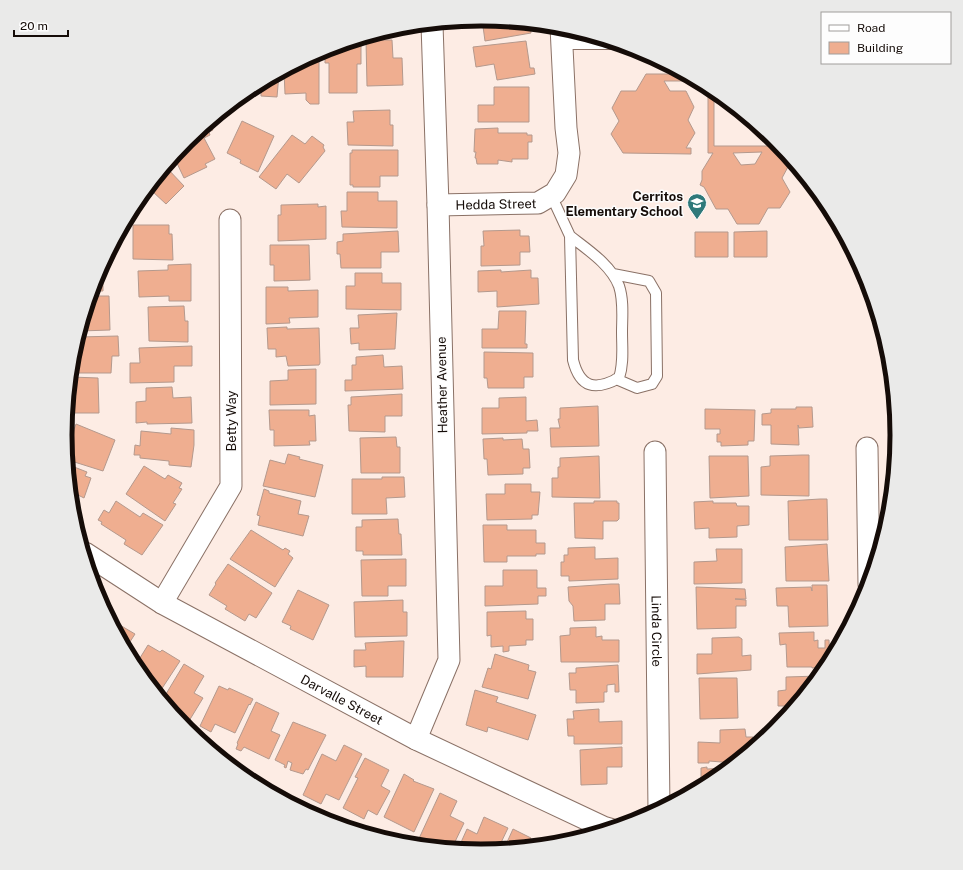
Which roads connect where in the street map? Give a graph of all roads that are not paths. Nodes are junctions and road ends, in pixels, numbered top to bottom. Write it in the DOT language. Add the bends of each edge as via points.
graph roads {
  1 [pos="432,29"];
  2 [pos="562,36"];
  3 [pos="583,39"];
  4 [pos="551,195"];
  5 [pos="438,205"];
  6 [pos="230,220"];
  7 [pos="570,236"];
  8 [pos="613,274"];
  9 [pos="616,379"];
  10 [pos="867,448"];
  11 [pos="655,452"];
  12 [pos="91,558"];
  13 [pos="869,567"];
  14 [pos="162,603"];
  15 [pos="416,739"];
  16 [pos="659,803"];
  17 [pos="601,826"];
  1 -- 5 [label="street, Heather Avenue"];
  2 -- 3 [label="lane"];
  2 -- 4 [label="street, Hedda Street" via="566,128 570,153 566,175"];
  4 -- 5 [label="street, Hedda Street" via="538,203"];
  4 -- 7 [label="lane"];
  5 -- 15 [label="street, Heather Avenue" via="449,660"];
  6 -- 14 [label="street, Betty Way" via="231,486"];
  7 -- 8 [label="lane" via="597,257"];
  7 -- 9 [label="lane" via="573,360 576,374 583,382 594,385 608,384"];
  8 -- 9 [label="lane" via="619,287 622,304 622,368 619,378"];
  8 -- 9 [label="lane" via="649,281 656,293 657,376 652,384 637,388"];
  10 -- 13 [label="street"];
  11 -- 16 [label="street, Linda Circle"];
  12 -- 14 [label="street, Darvalle Street"];
  14 -- 15 [label="street, Darvalle Street"];
  15 -- 17 [label="street, Darvalle Street"];
}
